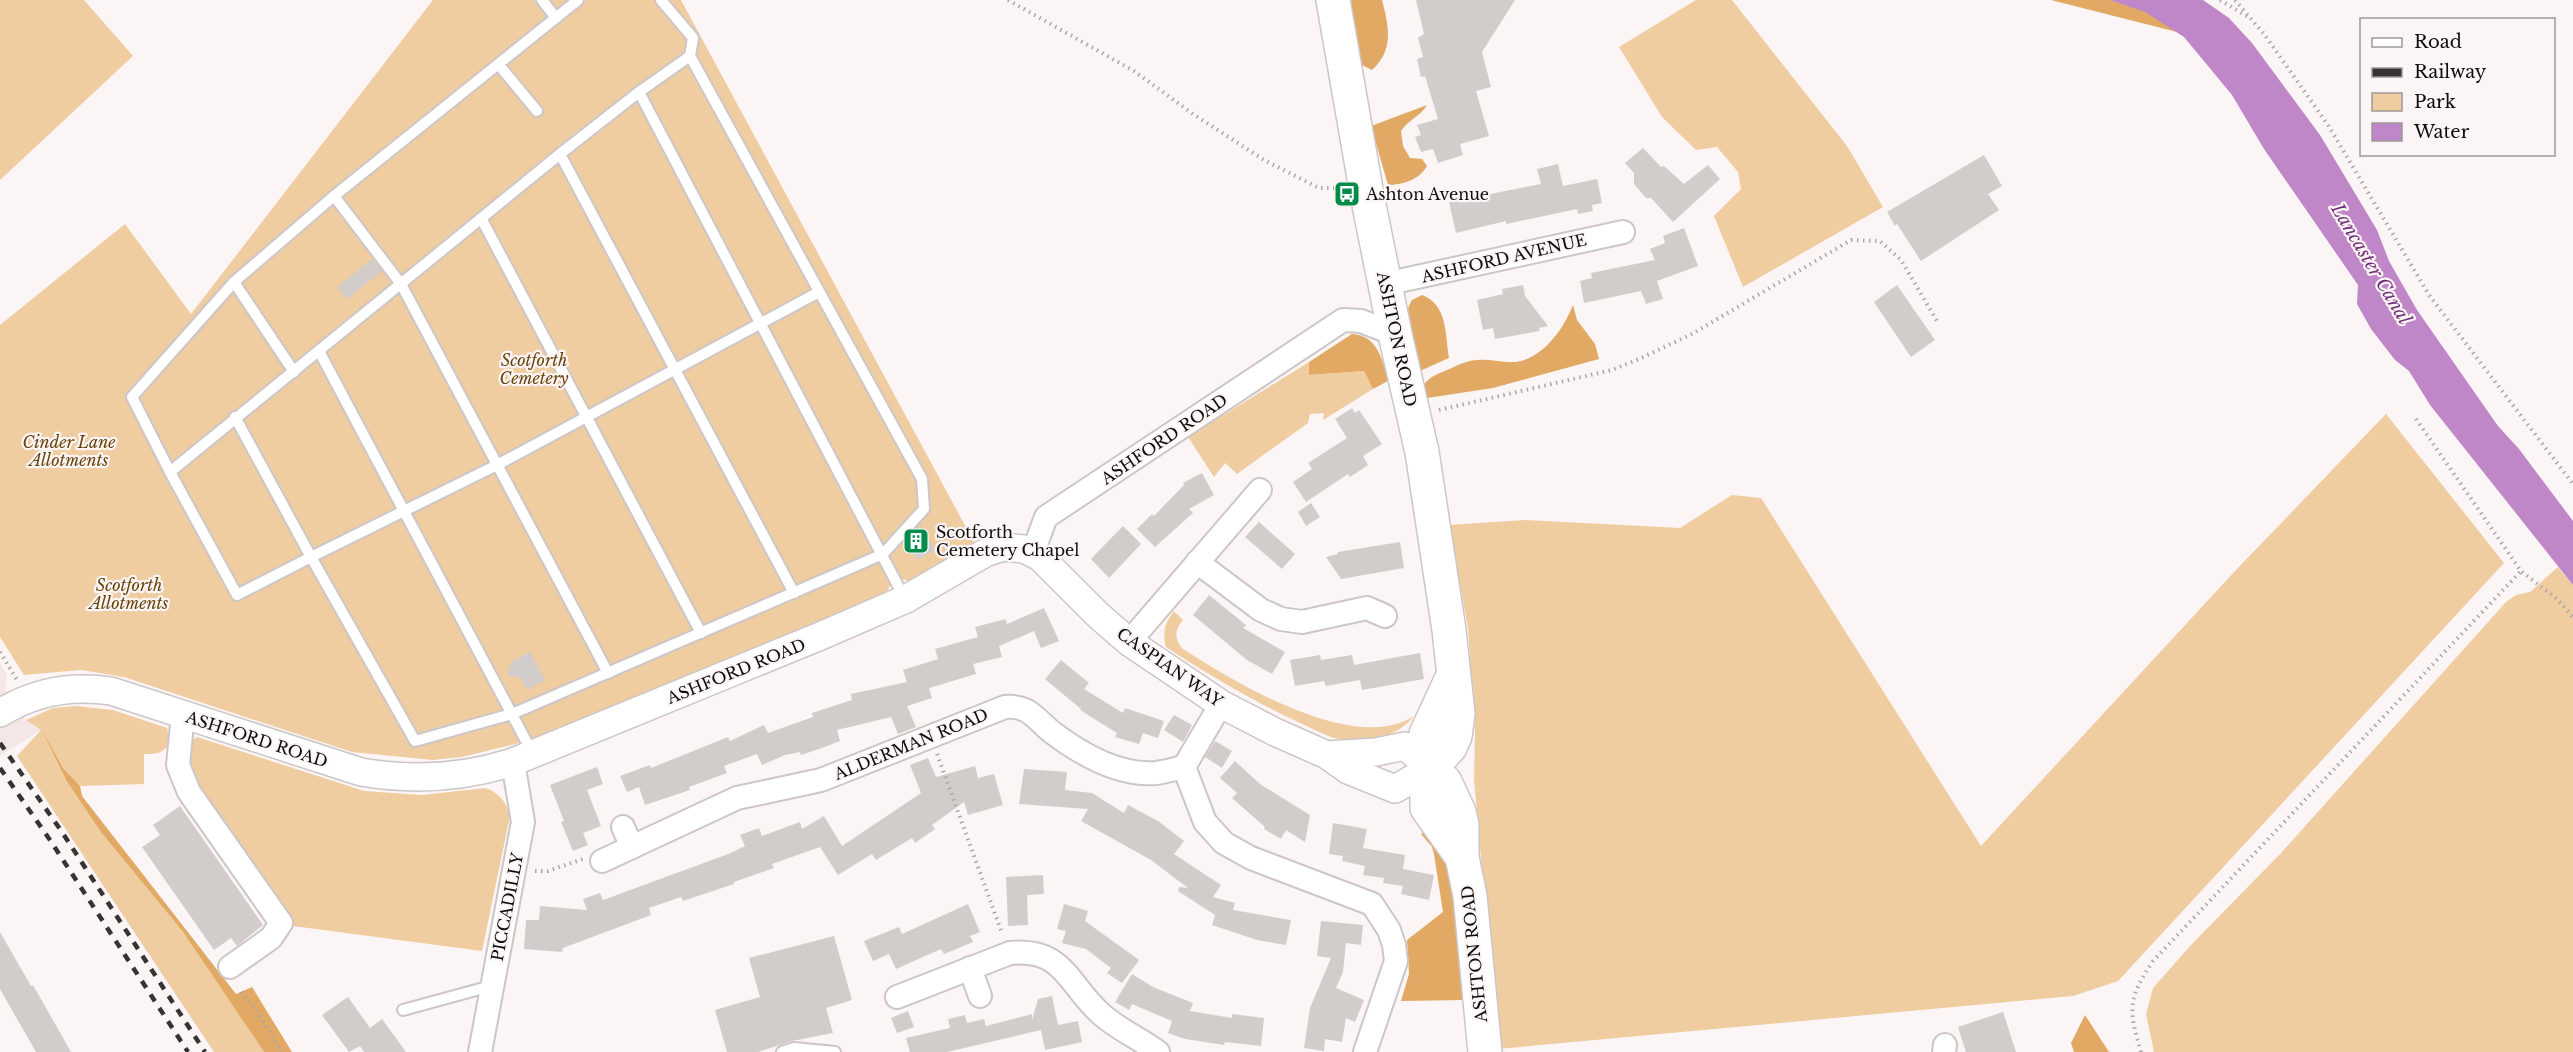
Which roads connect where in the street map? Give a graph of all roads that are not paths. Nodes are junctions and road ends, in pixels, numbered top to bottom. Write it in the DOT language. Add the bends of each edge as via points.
graph roads {
  1 [pos="542,0"];
  2 [pos="578,0"];
  3 [pos="661,0"];
  4 [pos="1333,0"];
  5 [pos="556,18"];
  6 [pos="690,56"];
  7 [pos="499,64"];
  8 [pos="639,92"];
  9 [pos="537,111"];
  10 [pos="560,154"];
  11 [pos="334,196"];
  12 [pos="481,218"];
  13 [pos="1623,232"];
  14 [pos="234,282"];
  15 [pos="401,284"];
  16 [pos="1385,284"];
  17 [pos="819,292"];
  18 [pos="762,324"];
  19 [pos="1395,334"];
  20 [pos="319,351"];
  21 [pos="674,368"];
  22 [pos="294,372"];
  23 [pos="585,416"];
  24 [pos="235,417"];
  25 [pos="497,465"];
  26 [pos="170,472"];
  27 [pos="1250,492"];
  28 [pos="405,511"];
  29 [pos="1033,552"];
  30 [pos="883,554"];
  31 [pos="311,557"];
  32 [pos="1197,562"];
  33 [pos="794,593"];
  34 [pos="906,599"];
  35 [pos="1385,616"];
  36 [pos="701,633"];
  37 [pos="1129,642"];
  38 [pos="608,673"];
  39 [pos="1221,704"];
  40 [pos="14,705"];
  41 [pos="183,714"];
  42 [pos="512,714"];
  43 [pos="1327,755"];
  44 [pos="523,758"];
  45 [pos="1184,767"];
  46 [pos="1431,768"];
  47 [pos="602,861"];
  48 [pos="230,967"];
  49 [pos="970,968"];
  50 [pos="491,986"];
  51 [pos="980,996"];
  52 [pos="897,997"];
  53 [pos="404,1010"];
  54 [pos="480,1052"];
  55 [pos="782,1052"];
  56 [pos="835,1052"];
  57 [pos="1158,1052"];
  58 [pos="1365,1052"];
  59 [pos="1485,1052"];
  1 -- 5 [label="lane"];
  2 -- 5 [label="lane"];
  3 -- 6 [label="lane" via="693,38"];
  4 -- 16 [label="main road, ASHTON ROAD"];
  5 -- 7 [label="lane"];
  6 -- 8 [label="lane"];
  6 -- 17 [label="lane"];
  7 -- 9 [label="lane"];
  7 -- 11 [label="lane"];
  8 -- 10 [label="lane"];
  8 -- 18 [label="lane"];
  10 -- 12 [label="lane"];
  10 -- 21 [label="lane"];
  11 -- 14 [label="lane"];
  11 -- 15 [label="lane"];
  12 -- 15 [label="lane"];
  12 -- 23 [label="lane"];
  13 -- 16 [label="street, ASHFORD AVENUE"];
  14 -- 22 [label="lane"];
  14 -- 26 [label="lane" via="132,397"];
  15 -- 20 [label="lane"];
  15 -- 25 [label="lane"];
  16 -- 19 [label="main road, ASHTON ROAD"];
  17 -- 18 [label="lane"];
  17 -- 30 [label="lane" via="922,479 924,509"];
  18 -- 21 [label="lane"];
  18 -- 30 [label="lane"];
  19 -- 29 [label="street, ASHFORD ROAD" via="1362,321 1343,320 1046,517"];
  19 -- 46 [label="main road, ASHTON ROAD" via="1422,452 1449,630 1452,678 1426,734"];
  20 -- 22 [label="lane"];
  20 -- 28 [label="lane"];
  21 -- 23 [label="lane"];
  21 -- 33 [label="lane"];
  22 -- 24 [label="lane"];
  23 -- 25 [label="lane"];
  23 -- 36 [label="lane"];
  24 -- 26 [label="lane"];
  24 -- 31 [label="lane"];
  25 -- 28 [label="lane"];
  25 -- 38 [label="lane"];
  26 -- 31 [label="lane" via="237,595"];
  27 -- 32 [label="street"];
  28 -- 31 [label="lane"];
  28 -- 42 [label="lane"];
  29 -- 34 [label="street, ASHFORD ROAD" via="994,549"];
  29 -- 37 [label="street, CASPIAN WAY"];
  30 -- 33 [label="lane"];
  30 -- 34 [label="lane"];
  31 -- 42 [label="lane" via="415,741"];
  32 -- 35 [label="street" via="1261,610 1281,619 1302,622 1367,608"];
  32 -- 37 [label="street"];
  33 -- 36 [label="lane"];
  34 -- 44 [label="street, ASHFORD ROAD"];
  36 -- 38 [label="lane"];
  37 -- 39 [label="street, CASPIAN WAY"];
  38 -- 42 [label="lane"];
  39 -- 43 [label="street, CASPIAN WAY"];
  39 -- 45 [label="street"];
  40 -- 41 [label="street, ASHFORD ROAD" via="50,691 93,689"];
  41 -- 44 [label="street, ASHFORD ROAD" via="335,765 379,775 461,776"];
  41 -- 48 [label="street" via="178,765 189,792 281,923 271,938"];
  42 -- 44 [label="lane"];
  43 -- 46 [label="street, CASPIAN WAY" via="1406,746"];
  43 -- 46 [label="street, CASPIAN WAY" via="1348,770 1395,789"];
  44 -- 50 [label="street, PICCADILLY" via="523,822"];
  45 -- 47 [label="street, ALDERMAN ROAD" via="1156,773 1124,770 1090,756 1052,732 1029,711 1018,706 1005,707 821,780 737,798 628,837"];
  45 -- 58 [label="street" via="1205,822 1224,843 1251,858 1372,904 1382,916 1394,945 1395,961"];
  46 -- 59 [label="main road, ASHTON ROAD" via="1427,808 1462,857 1470,896"];
  49 -- 51 [label="street"];
  49 -- 52 [label="street"];
  49 -- 57 [label="street" via="1010,953 1044,955 1066,971 1098,1012"];
  50 -- 53 [label="lane"];
  50 -- 54 [label="street, PICCADILLY"];
  55 -- 56 [label="lane" via="794,1048"];
}
